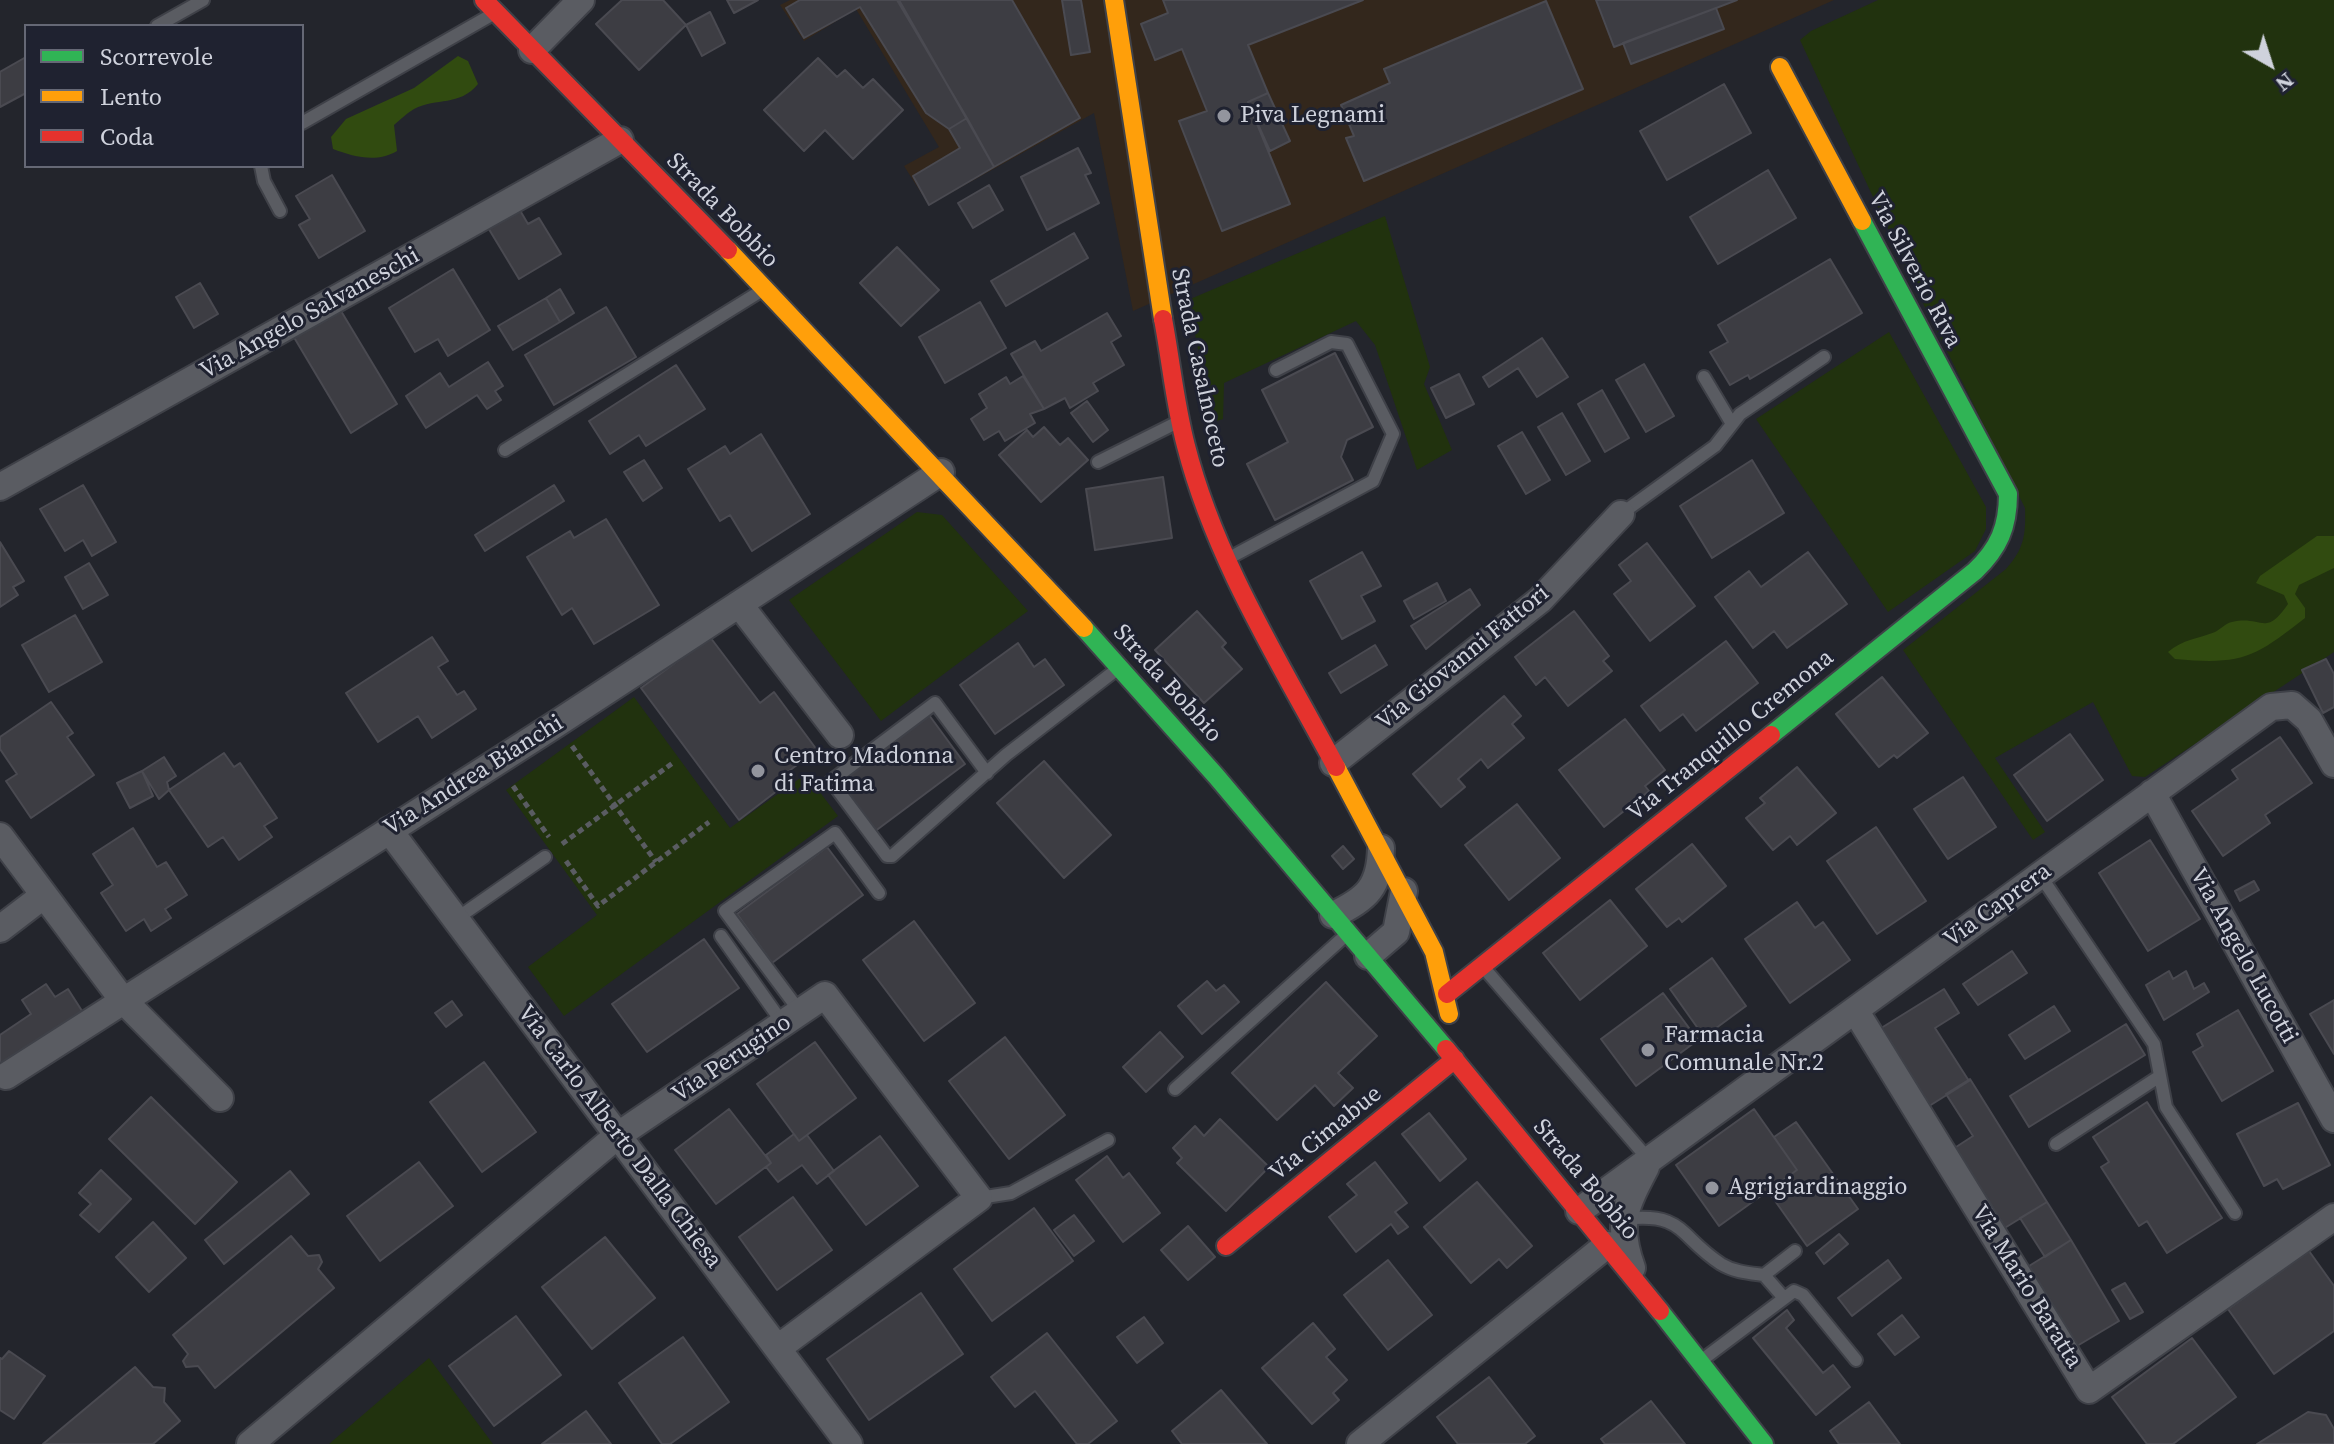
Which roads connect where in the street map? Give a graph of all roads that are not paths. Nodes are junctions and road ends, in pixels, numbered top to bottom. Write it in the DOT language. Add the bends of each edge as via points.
graph roads {
  1 [pos="203,0"];
  2 [pos="581,0"];
  3 [pos="1114,0"];
  4 [pos="490,6"];
  5 [pos="161,24"];
  6 [pos="532,50"];
  7 [pos="1780,67"];
  8 [pos="304,122"];
  9 [pos="620,140"];
  10 [pos="261,168"];
  11 [pos="280,211"];
  12 [pos="763,289"];
  13 [pos="1824,357"];
  14 [pos="1276,370"];
  15 [pos="1704,377"];
  16 [pos="1182,420"];
  17 [pos="1732,424"];
  18 [pos="505,450"];
  19 [pos="1098,462"];
  20 [pos="941,472"];
  21 [pos="0,487"];
  22 [pos="2008,494"];
  23 [pos="1621,514"];
  24 [pos="1228,559"];
  25 [pos="739,604"];
  26 [pos="1120,667"];
  27 [pos="840,735"];
  28 [pos="2332,756"];
  29 [pos="1333,763"];
  30 [pos="987,773"];
  31 [pos="2152,793"];
  32 [pos="389,830"];
  33 [pos="0,836"];
  34 [pos="1381,848"];
  35 [pos="545,857"];
  36 [pos="2040,875"];
  37 [pos="1404,891"];
  38 [pos="879,893"];
  39 [pos="43,896"];
  40 [pos="456,919"];
  41 [pos="1341,924"];
  42 [pos="0,929"];
  43 [pos="721,936"];
  44 [pos="1368,956"];
  45 [pos="1482,966"];
  46 [pos="1447,994"];
  47 [pos="122,999"];
  48 [pos="1855,1010"];
  49 [pos="793,1019"];
  50 [pos="1455,1059"];
  51 [pos="6,1076"];
  52 [pos="2160,1076"];
  53 [pos="1175,1089"];
  54 [pos="220,1098"];
  55 [pos="2334,1119"];
  56 [pos="617,1136"];
  57 [pos="1108,1140"];
  58 [pos="2056,1144"];
  59 [pos="1649,1160"];
  60 [pos="979,1198"];
  61 [pos="1579,1211"];
  62 [pos="2235,1213"];
  63 [pos="2334,1217"];
  64 [pos="1624,1219"];
  65 [pos="1607,1245"];
  66 [pos="1226,1246"];
  67 [pos="1795,1251"];
  68 [pos="1764,1275"];
  69 [pos="1635,1277"];
  70 [pos="1784,1298"];
  71 [pos="778,1348"];
  72 [pos="1856,1360"];
  73 [pos="1700,1362"];
  74 [pos="250,1444"];
  75 [pos="849,1444"];
  76 [pos="1360,1444"];
  77 [pos="1764,1444"];
  1 -- 5 [label="lane"];
  2 -- 6 [label="street"];
  3 -- 16 [label="street, Strada Casalnoceto"];
  4 -- 6 [label="street, Strada Bobbio"];
  4 -- 8 [label="lane"];
  6 -- 9 [label="street, Strada Bobbio"];
  7 -- 22 [label="street, Via Silverio Riva"];
  9 -- 12 [label="street, Strada Bobbio"];
  9 -- 21 [label="street, Via Angelo Salvaneschi"];
  10 -- 11 [label="lane"];
  12 -- 18 [label="lane"];
  12 -- 20 [label="street, Strada Bobbio"];
  13 -- 17 [label="lane"];
  14 -- 24 [label="lane" via="1331,342 1347,344 1393,434 1373,481"];
  15 -- 17 [label="lane"];
  16 -- 19 [label="lane"];
  16 -- 24 [label="street, Strada Casalnoceto" via="1204,501"];
  17 -- 23 [label="lane" via="1715,446"];
  20 -- 25 [label="street, Via Andrea Bianchi"];
  20 -- 26 [label="street, Strada Bobbio"];
  22 -- 45 [label="street, Via Tranquillo Cremona" via="2004,535 1993,555"];
  23 -- 29 [label="street, Via Giovanni Fattori" via="1540,600"];
  24 -- 29 [label="street, Strada Casalnoceto"];
  25 -- 27 [label="street"];
  25 -- 32 [label="street, Via Andrea Bianchi"];
  26 -- 30 [label="lane"];
  26 -- 41 [label="street, Strada Bobbio"];
  28 -- 31 [label="street, Via Caprera" via="2309,720 2292,705 2271,707"];
  29 -- 34 [label="street, Strada Casalnoceto"];
  30 -- 30 [label="lane" via="935,703 831,781 892,856"];
  31 -- 36 [label="street, Via Caprera"];
  31 -- 55 [label="street, Via Angelo Lucotti"];
  32 -- 40 [label="street, Via Carlo Alberto Dalla Chiesa"];
  32 -- 47 [label="street, Via Andrea Bianchi"];
  33 -- 39 [label="street"];
  34 -- 37 [label="street, Strada Casalnoceto"];
  34 -- 41 [label="street" via="1381,873"];
  35 -- 40 [label="lane"];
  36 -- 48 [label="street, Via Caprera"];
  36 -- 52 [label="lane" via="2154,1044"];
  37 -- 44 [label="street" via="1396,932"];
  37 -- 46 [label="street, Strada Casalnoceto" via="1434,952"];
  38 -- 49 [label="lane" via="835,833 725,911"];
  39 -- 42 [label="street"];
  39 -- 47 [label="street"];
  40 -- 56 [label="street, Via Carlo Alberto Dalla Chiesa"];
  41 -- 44 [label="street, Strada Bobbio"];
  41 -- 53 [label="lane"];
  43 -- 49 [label="lane"];
  44 -- 50 [label="street, Strada Bobbio"];
  45 -- 46 [label="street, Via Tranquillo Cremona"];
  45 -- 59 [label="lane"];
  46 -- 50 [label="street, Strada Casalnoceto"];
  47 -- 51 [label="street, Via Andrea Bianchi"];
  47 -- 54 [label="street"];
  48 -- 59 [label="street, Via Caprera"];
  48 -- 63 [label="street, Via Mario Baratta" via="2089,1390"];
  49 -- 56 [label="street, Via Perugino"];
  49 -- 60 [label="street, Via Perugino" via="825,995"];
  50 -- 61 [label="street, Strada Bobbio"];
  50 -- 66 [label="street, Via Cimabue"];
  52 -- 58 [label="lane"];
  52 -- 62 [label="lane" via="2166,1107"];
  56 -- 71 [label="street, Via Carlo Alberto Dalla Chiesa"];
  56 -- 74 [label="street, Via Perugino"];
  57 -- 60 [label="lane" via="1011,1193"];
  59 -- 61 [label="street, Via Caprera"];
  59 -- 64 [label="street, Via Caprera"];
  60 -- 71 [label="street"];
  61 -- 65 [label="street, Strada Bobbio"];
  64 -- 68 [label="lane" via="1648,1216 1670,1221 1722,1264"];
  64 -- 69 [label="street, Via Caprera" via="1622,1240"];
  65 -- 69 [label="street, Strada Bobbio"];
  65 -- 76 [label="street"];
  67 -- 68 [label="lane"];
  68 -- 70 [label="lane"];
  69 -- 73 [label="street, Strada Bobbio"];
  70 -- 72 [label="lane" via="1794,1291 1803,1295"];
  70 -- 73 [label="lane"];
  71 -- 75 [label="street, Via Carlo Alberto Dalla Chiesa"];
  73 -- 77 [label="street, Strada Bobbio"];
}
